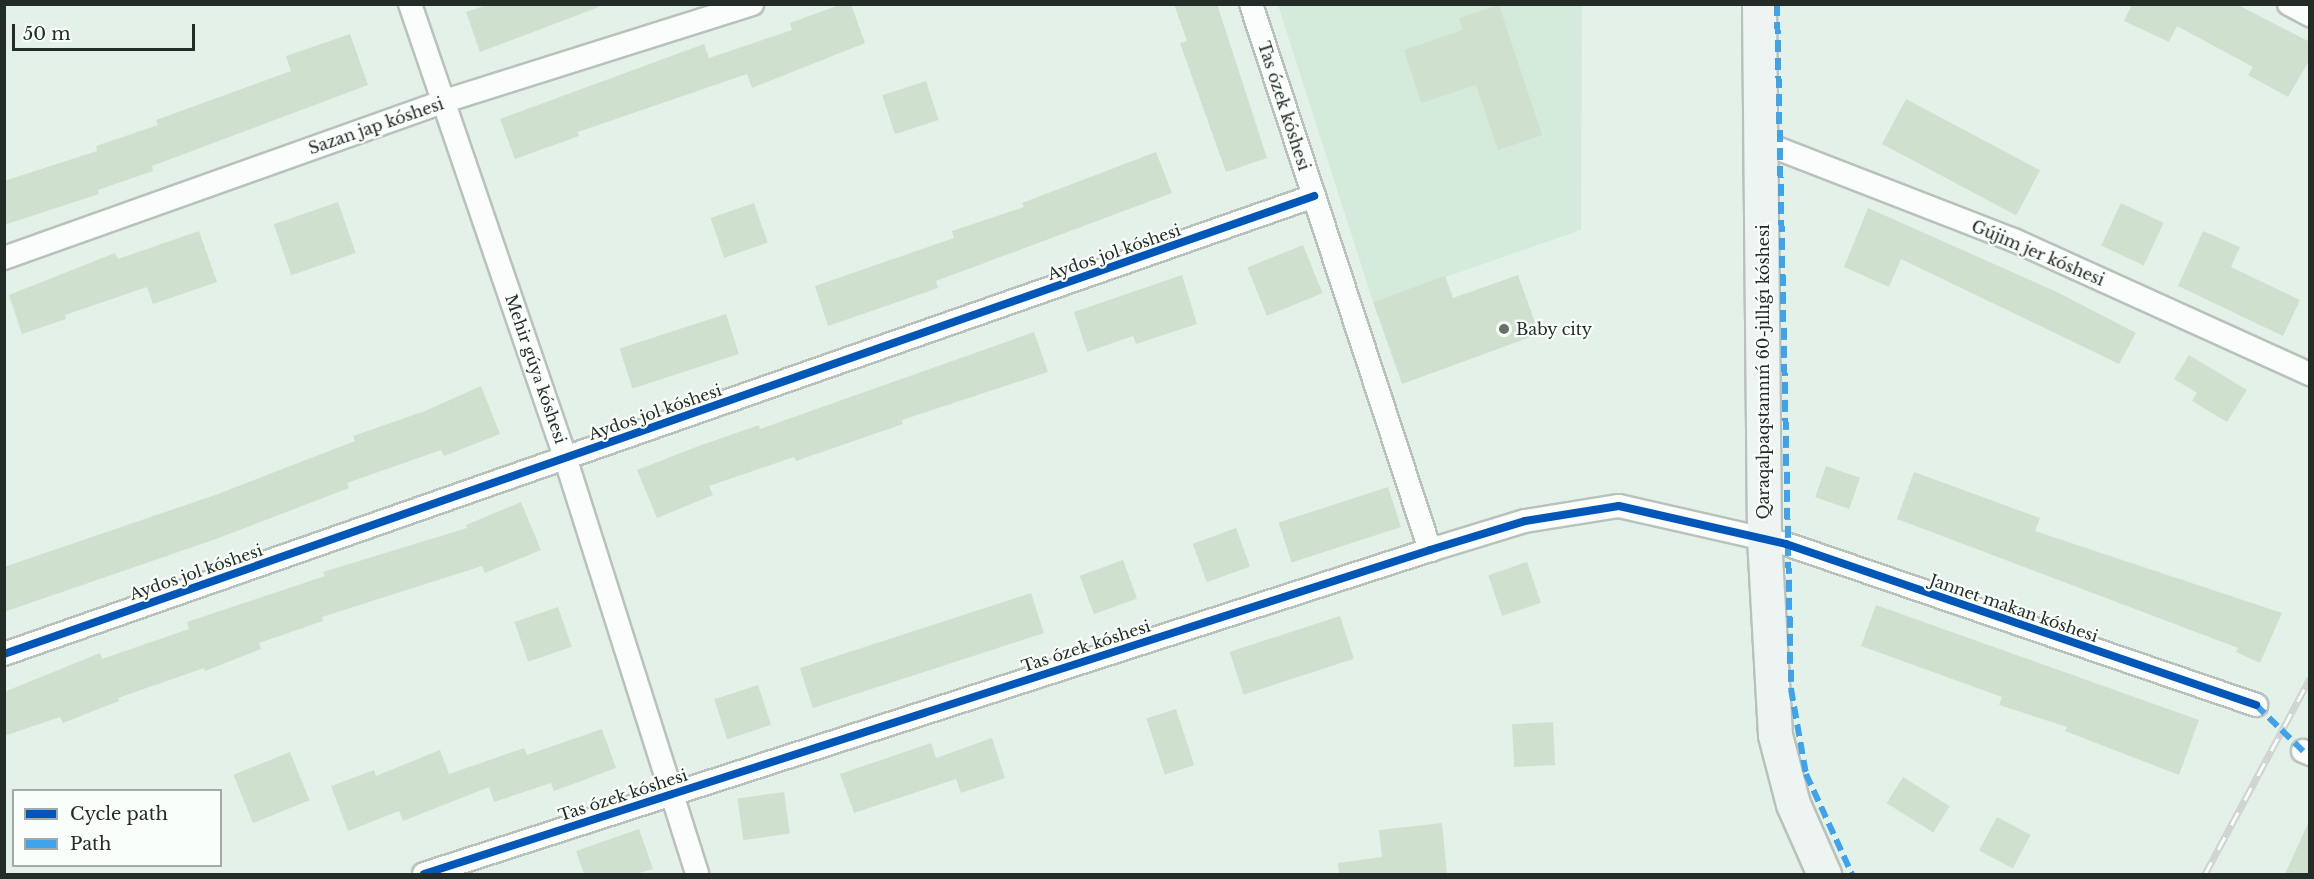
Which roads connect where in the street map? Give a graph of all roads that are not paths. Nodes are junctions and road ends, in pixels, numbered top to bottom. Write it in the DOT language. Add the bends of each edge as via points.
graph roads {
  1 [pos="410,4"];
  2 [pos="752,4"];
  3 [pos="1251,4"];
  4 [pos="1759,4"];
  5 [pos="2289,4"];
  6 [pos="2310,15"];
  7 [pos="445,101"];
  8 [pos="1761,142"];
  9 [pos="1314,196"];
  10 [pos="4,258"];
  11 [pos="2310,374"];
  12 [pos="566,457"];
  13 [pos="1764,538"];
  14 [pos="1430,550"];
  15 [pos="4,654"];
  16 [pos="2256,705"];
  17 [pos="673,792"];
  18 [pos="424,874"];
  19 [pos="697,874"];
  20 [pos="1824,874"];
  1 -- 7 [label="street, Mehir gúyа kóshesi"];
  2 -- 7 [label="street, Sazan jap kóshesi"];
  3 -- 9 [label="street, Tas ózek kóshesi"];
  4 -- 8 [label="street, Qaraqalpaqstannıń 60-jıllıǵı kóshesi"];
  5 -- 6 [label="street"];
  7 -- 10 [label="street, Sazan jap kóshesi"];
  7 -- 12 [label="street, Mehir gúyа kóshesi"];
  8 -- 11 [label="street, Gújim jer kóshesi" via="2014,240"];
  8 -- 13 [label="street, Qaraqalpaqstannıń 60-jıllıǵı kóshesi"];
  9 -- 12 [label="street, Aydos jol kóshesi"];
  9 -- 14 [label="street, Tas ózek kóshesi"];
  12 -- 15 [label="street, Aydos jol kóshesi"];
  12 -- 17 [label="street, Mehir gúyа kóshesi"];
  13 -- 14 [label="street, Tas ózek kóshesi" via="1619,506 1524,521"];
  13 -- 16 [label="street, Jannet makan kóshesi"];
  13 -- 20 [label="street, Qaraqalpaqstannıń 60-jıllıǵı kóshesi" via="1775,735 1793,804"];
  14 -- 17 [label="street, Tas ózek kóshesi"];
  17 -- 18 [label="street, Tas ózek kóshesi"];
  17 -- 19 [label="street, Mehir gúyа kóshesi"];
}
